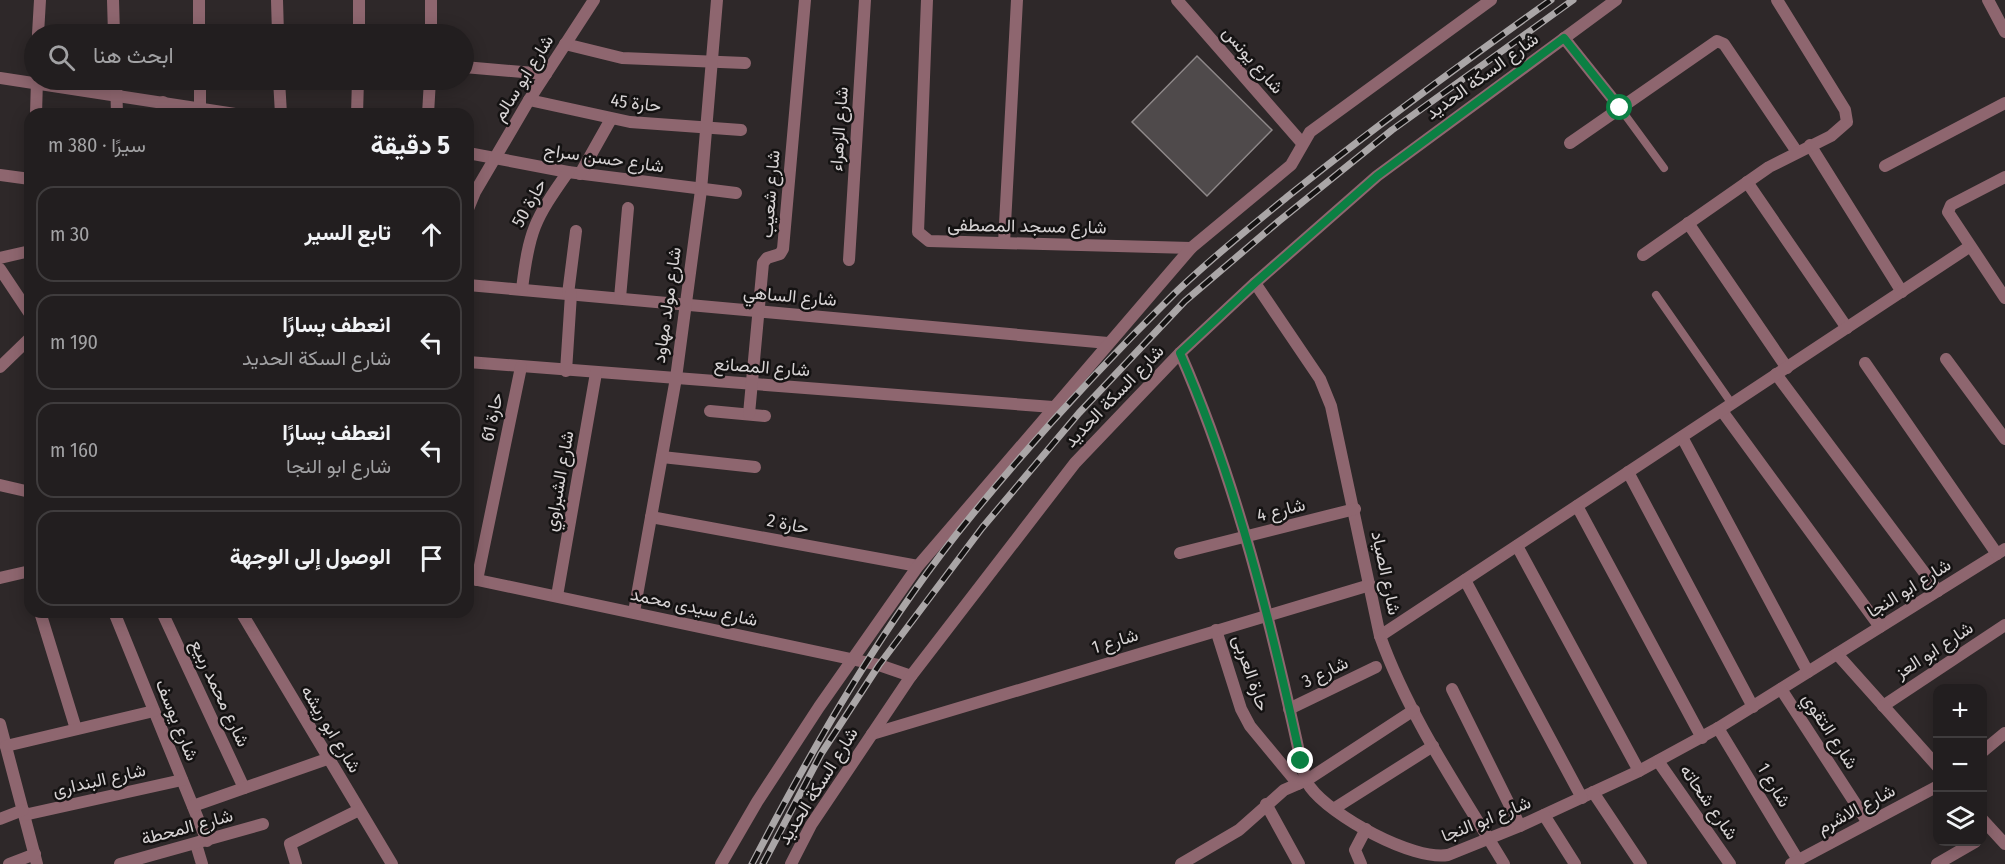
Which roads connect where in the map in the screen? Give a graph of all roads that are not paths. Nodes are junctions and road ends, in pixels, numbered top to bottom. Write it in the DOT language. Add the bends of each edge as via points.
graph roads {
  1 [pos="40,0"];
  2 [pos="113,0"];
  3 [pos="199,0"];
  4 [pos="277,0"];
  5 [pos="359,0"];
  6 [pos="431,0"];
  7 [pos="594,0"];
  8 [pos="717,0"];
  9 [pos="806,0"];
  10 [pos="865,0"];
  11 [pos="927,0"];
  12 [pos="1017,0"];
  13 [pos="1177,0"];
  14 [pos="1491,0"];
  15 [pos="1616,0"];
  16 [pos="1777,0"];
  17 [pos="1988,0"];
  18 [pos="39,24"];
  19 [pos="114,24"];
  20 [pos="199,24"];
  21 [pos="278,24"];
  22 [pos="358,24"];
  23 [pos="431,24"];
  24 [pos="2005,32"];
  25 [pos="1564,38"];
  26 [pos="566,44"];
  27 [pos="712,63"];
  28 [pos="745,63"];
  29 [pos="474,68"];
  30 [pos="546,74"];
  31 [pos="0,78"];
  32 [pos="24,80"];
  33 [pos="37,90"];
  34 [pos="92,90"];
  35 [pos="116,90"];
  36 [pos="200,90"];
  37 [pos="280,90"];
  38 [pos="358,90"];
  39 [pos="429,90"];
  40 [pos="116,94"];
  41 [pos="529,100"];
  42 [pos="2005,103"];
  43 [pos="36,108"];
  44 [pos="117,108"];
  45 [pos="163,108"];
  46 [pos="200,108"];
  47 [pos="281,108"];
  48 [pos="357,108"];
  49 [pos="428,108"];
  50 [pos="1620,108"];
  51 [pos="611,119"];
  52 [pos="706,128"];
  53 [pos="741,130"];
  54 [pos="1302,143"];
  55 [pos="1570,143"];
  56 [pos="1810,146"];
  57 [pos="1797,152"];
  58 [pos="474,154"];
  59 [pos="495,158"];
  60 [pos="1885,166"];
  61 [pos="1664,168"];
  62 [pos="574,173"];
  63 [pos="0,175"];
  64 [pos="2005,177"];
  65 [pos="24,178"];
  66 [pos="1747,183"];
  67 [pos="701,190"];
  68 [pos="736,193"];
  69 [pos="474,198"];
  70 [pos="628,208"];
  71 [pos="1688,224"];
  72 [pos="576,231"];
  73 [pos="1004,243"];
  74 [pos="1969,247"];
  75 [pos="1191,248"];
  76 [pos="24,252"];
  77 [pos="1643,255"];
  78 [pos="0,258"];
  79 [pos="849,260"];
  80 [pos="0,269"];
  81 [pos="1255,283"];
  82 [pos="474,285"];
  83 [pos="522,289"];
  84 [pos="1902,292"];
  85 [pos="570,294"];
  86 [pos="1656,295"];
  87 [pos="620,298"];
  88 [pos="2005,298"];
  89 [pos="686,304"];
  90 [pos="24,305"];
  91 [pos="759,311"];
  92 [pos="1847,328"];
  93 [pos="1108,343"];
  94 [pos="24,344"];
  95 [pos="1180,353"];
  96 [pos="1946,359"];
  97 [pos="474,363"];
  98 [pos="1865,363"];
  99 [pos="0,367"];
  100 [pos="521,367"];
  101 [pos="566,370"];
  102 [pos="1782,371"];
  103 [pos="596,373"];
  104 [pos="676,378"];
  105 [pos="752,384"];
  106 [pos="1053,407"];
  107 [pos="1727,407"];
  108 [pos="710,411"];
  109 [pos="749,414"];
  110 [pos="765,416"];
  111 [pos="1682,437"];
  112 [pos="2005,439"];
  113 [pos="662,457"];
  114 [pos="755,467"];
  115 [pos="1628,472"];
  116 [pos="0,485"];
  117 [pos="24,491"];
  118 [pos="1577,506"];
  119 [pos="1355,509"];
  120 [pos="651,517"];
  121 [pos="1245,537"];
  122 [pos="1517,546"];
  123 [pos="2001,551"];
  124 [pos="1180,553"];
  125 [pos="918,567"];
  126 [pos="474,570"];
  127 [pos="24,576"];
  128 [pos="0,578"];
  129 [pos="474,579"];
  130 [pos="1465,580"];
  131 [pos="1370,585"];
  132 [pos="1938,591"];
  133 [pos="557,596"];
  134 [pos="634,612"];
  135 [pos="1266,615"];
  136 [pos="42,618"];
  137 [pos="116,618"];
  138 [pos="165,618"];
  139 [pos="245,618"];
  140 [pos="2005,625"];
  141 [pos="1880,627"];
  142 [pos="1216,630"];
  143 [pos="1380,636"];
  144 [pos="1837,654"];
  145 [pos="853,660"];
  146 [pos="1376,667"];
  147 [pos="1808,672"];
  148 [pos="911,676"];
  149 [pos="1452,689"];
  150 [pos="1781,689"];
  151 [pos="1883,706"];
  152 [pos="1753,707"];
  153 [pos="1289,709"];
  154 [pos="1414,710"];
  155 [pos="154,711"];
  156 [pos="0,724"];
  157 [pos="1718,728"];
  158 [pos="76,729"];
  159 [pos="2005,733"];
  160 [pos="872,734"];
  161 [pos="1702,738"];
  162 [pos="6,746"];
  163 [pos="1433,746"];
  164 [pos="1987,749"];
  165 [pos="327,759"];
  166 [pos="1658,761"];
  167 [pos="1933,761"];
  168 [pos="1639,771"];
  169 [pos="182,780"];
  170 [pos="1302,782"];
  171 [pos="244,788"];
  172 [pos="1933,789"];
  173 [pos="1587,795"];
  174 [pos="1266,804"];
  175 [pos="193,806"];
  176 [pos="1335,808"];
  177 [pos="359,810"];
  178 [pos="24,813"];
  179 [pos="1544,815"];
  180 [pos="0,819"];
  181 [pos="1868,823"];
  182 [pos="263,824"];
  183 [pos="1520,826"];
  184 [pos="1366,830"];
  185 [pos="1988,834"];
  186 [pos="1489,839"];
  187 [pos="202,842"];
  188 [pos="2005,844"];
  189 [pos="1968,846"];
  190 [pos="36,859"];
  191 [pos="1441,860"];
  192 [pos="1795,862"];
  193 [pos="9,864"];
  194 [pos="120,864"];
  195 [pos="202,864"];
  196 [pos="296,864"];
  197 [pos="392,864"];
  198 [pos="721,864"];
  199 [pos="790,864"];
  200 [pos="1181,864"];
  201 [pos="1299,864"];
  202 [pos="1360,864"];
  203 [pos="1504,864"];
  204 [pos="1575,864"];
  205 [pos="1641,864"];
  206 [pos="1730,864"];
  207 [pos="1936,864"];
  1 -- 18 [label="street"];
  2 -- 19 [label="street"];
  3 -- 20 [label="street"];
  4 -- 21 [label="street"];
  5 -- 22 [label="street"];
  6 -- 23 [label="street"];
  7 -- 26 [label="street, شارع ابو سالم"];
  8 -- 27 [label="street, شارع مولد مهاود"];
  9 -- 91 [label="street, شارع شعيب" via="783,249 763,263"];
  10 -- 79 [label="street, شارع الزهراء"];
  11 -- 73 [label="street, شارع مسجد المصطفى" via="918,232 929,241"];
  12 -- 73 [label="street"];
  13 -- 54 [label="street, شارع يونس"];
  14 -- 54 [label="street, شارع السكة الحديد" via="1310,132"];
  15 -- 25 [label="street, شارع السكة الحديد"];
  16 -- 56 [label="street" via="1847,114 1844,126"];
  17 -- 24 [label="street"];
  25 -- 50 [label="street"];
  25 -- 81 [label="street, شارع السكة الحديد" via="1377,176"];
  26 -- 27 [label="street" via="622,58"];
  26 -- 30 [label="street, شارع ابو سالم"];
  27 -- 28 [label="street"];
  27 -- 52 [label="street, شارع مولد مهاود"];
  29 -- 30 [label="street"];
  30 -- 41 [label="street, شارع ابو سالم"];
  31 -- 32 [label="street"];
  33 -- 43 [label="street"];
  34 -- 40 [label="street"];
  35 -- 40 [label="street"];
  36 -- 46 [label="street"];
  37 -- 47 [label="street"];
  38 -- 48 [label="street"];
  39 -- 49 [label="street"];
  40 -- 44 [label="street"];
  40 -- 45 [label="street"];
  41 -- 51 [label="street, حارة 45"];
  41 -- 59 [label="street, شارع ابو سالم"];
  42 -- 60 [label="street"];
  50 -- 55 [label="street"];
  50 -- 57 [label="street" via="1717,41 1724,44"];
  50 -- 61 [label="lane"];
  51 -- 52 [label="street, حارة 45"];
  51 -- 62 [label="street, حارة 50"];
  52 -- 53 [label="street, حارة 45"];
  52 -- 67 [label="street, شارع مولد مهاود"];
  54 -- 75 [label="street, شارع السكة الحديد" via="1292,165"];
  56 -- 57 [label="street"];
  56 -- 84 [label="street"];
  57 -- 66 [label="street"];
  58 -- 59 [label="street, شارع حسن سراج"];
  59 -- 62 [label="street, شارع حسن سراج"];
  59 -- 69 [label="street, شارع ابو سالم"];
  62 -- 67 [label="street, شارع حسن سراج"];
  62 -- 83 [label="street, حارة 50" via="533,227"];
  63 -- 65 [label="street"];
  64 -- 74 [label="street" via="1949,208 1949,216"];
  66 -- 71 [label="street"];
  66 -- 92 [label="street"];
  67 -- 68 [label="street, شارع حسن سراج"];
  67 -- 89 [label="street, شارع مولد مهاود"];
  70 -- 87 [label="street"];
  71 -- 77 [label="street"];
  71 -- 102 [label="street"];
  72 -- 85 [label="street"];
  73 -- 75 [label="street, شارع مسجد المصطفى"];
  74 -- 84 [label="street"];
  74 -- 88 [label="street"];
  75 -- 93 [label="street, شارع السكة الحديد"];
  76 -- 78 [label="street"];
  80 -- 90 [label="street"];
  81 -- 95 [label="street, شارع السكة الحديد"];
  81 -- 119 [label="street, شارع الصياد" via="1320,379 1331,406"];
  82 -- 83 [label="street, شارع الساهي"];
  83 -- 85 [label="street, شارع الساهي"];
  84 -- 92 [label="street"];
  85 -- 87 [label="street, شارع الساهي"];
  85 -- 101 [label="street"];
  86 -- 107 [label="lane"];
  87 -- 89 [label="street, شارع الساهي"];
  89 -- 91 [label="street, شارع الساهي"];
  89 -- 104 [label="street, شارع مولد مهاود"];
  91 -- 93 [label="street, شارع الساهي"];
  91 -- 105 [label="street, شارع شعيب"];
  92 -- 102 [label="street"];
  93 -- 106 [label="street, شارع السكة الحديد"];
  94 -- 99 [label="street"];
  95 -- 121 [label="street, شارع ابو النجا" via="1213,433"];
  95 -- 148 [label="street, شارع السكة الحديد" via="1075,464"];
  96 -- 112 [label="street"];
  97 -- 100 [label="street, شارع المصانع"];
  98 -- 123 [label="street"];
  100 -- 101 [label="street, شارع المصانع"];
  100 -- 126 [label="street, حارة 61"];
  101 -- 103 [label="street, شارع المصانع"];
  102 -- 107 [label="street"];
  102 -- 132 [label="street"];
  103 -- 104 [label="street, شارع المصانع"];
  103 -- 133 [label="street, شارع الشبراوي"];
  104 -- 105 [label="street, شارع المصانع"];
  104 -- 113 [label="street, شارع مولد مهاود"];
  105 -- 106 [label="street, شارع المصانع"];
  105 -- 109 [label="street, شارع شعيب"];
  106 -- 125 [label="street, شارع السكة الحديد"];
  107 -- 111 [label="street"];
  107 -- 141 [label="street"];
  108 -- 109 [label="street"];
  109 -- 110 [label="street"];
  111 -- 115 [label="street"];
  111 -- 147 [label="street"];
  113 -- 114 [label="street"];
  113 -- 120 [label="street, شارع مولد مهاود"];
  115 -- 118 [label="street"];
  115 -- 152 [label="street"];
  116 -- 117 [label="street"];
  118 -- 122 [label="street"];
  118 -- 161 [label="street"];
  119 -- 121 [label="street, شارع 4"];
  119 -- 131 [label="street, شارع الصياد"];
  120 -- 125 [label="street, حارة 2"];
  120 -- 134 [label="street, شارع مولد مهاود"];
  121 -- 124 [label="street, شارع 4"];
  121 -- 135 [label="street, شارع ابو النجا"];
  122 -- 130 [label="street"];
  122 -- 168 [label="street"];
  123 -- 132 [label="street, شارع ابو النجا"];
  125 -- 145 [label="street, شارع السكة الحديد"];
  127 -- 128 [label="street"];
  129 -- 133 [label="street, شارع سيدى محمد"];
  130 -- 143 [label="street"];
  130 -- 173 [label="street"];
  131 -- 135 [label="street, شارع 1"];
  131 -- 143 [label="street, شارع الصياد"];
  132 -- 141 [label="street, شارع ابو النجا"];
  133 -- 134 [label="street, شارع سيدى محمد"];
  134 -- 145 [label="street, شارع سيدى محمد"];
  135 -- 142 [label="street, شارع 1"];
  135 -- 153 [label="street, شارع ابو النجا"];
  136 -- 158 [label="street"];
  137 -- 155 [label="street, شارع يوسف"];
  138 -- 171 [label="street, شارع محمد ربيع"];
  139 -- 165 [label="street, شارع ابو ريشه"];
  140 -- 151 [label="street, شارع ابو العز"];
  141 -- 144 [label="street, شارع ابو النجا"];
  142 -- 160 [label="street, شارع 1"];
  142 -- 170 [label="street, حارة العربى" via="1250,726"];
  143 -- 154 [label="street, شارع الصياد"];
  144 -- 147 [label="street, شارع ابو النجا"];
  144 -- 151 [label="street"];
  145 -- 148 [label="street, شارع سيدى محمد"];
  145 -- 198 [label="street, شارع السكة الحديد" via="756,802"];
  146 -- 153 [label="street, شارع 3"];
  147 -- 150 [label="street, شارع ابو النجا"];
  148 -- 160 [label="street, شارع السكة الحديد"];
  149 -- 183 [label="street"];
  150 -- 152 [label="street, شارع ابو النجا"];
  150 -- 181 [label="street, شارع التقوي"];
  151 -- 167 [label="street"];
  152 -- 157 [label="street, شارع ابو النجا"];
  153 -- 170 [label="street, شارع ابو النجا"];
  154 -- 163 [label="street, شارع الصياد"];
  154 -- 170 [label="street"];
  155 -- 158 [label="street"];
  155 -- 169 [label="street, شارع يوسف"];
  156 -- 162 [label="street"];
  157 -- 161 [label="street, شارع ابو النجا"];
  157 -- 192 [label="street, شارع 1"];
  158 -- 162 [label="street"];
  159 -- 164 [label="street"];
  160 -- 199 [label="street, شارع السكة الحديد" via="811,825"];
  161 -- 166 [label="street, شارع ابو النجا"];
  162 -- 178 [label="street"];
  163 -- 176 [label="street"];
  163 -- 186 [label="street, شارع الصياد"];
  165 -- 171 [label="street"];
  165 -- 177 [label="street, شارع ابو ريشه"];
  166 -- 168 [label="street, شارع ابو النجا"];
  166 -- 206 [label="street, شارع شحاته"];
  168 -- 173 [label="street, شارع ابو النجا"];
  169 -- 175 [label="street, شارع يوسف"];
  169 -- 178 [label="street, شارع البندارى"];
  170 -- 174 [label="street"];
  170 -- 176 [label="street, شارع ابو النجا"];
  171 -- 175 [label="street"];
  172 -- 181 [label="street, شارع الاشرم"];
  173 -- 179 [label="street, شارع ابو النجا"];
  173 -- 205 [label="street"];
  174 -- 200 [label="street" via="1239,830"];
  174 -- 201 [label="street"];
  175 -- 187 [label="street, شارع يوسف"];
  176 -- 184 [label="street, شارع ابو النجا"];
  177 -- 196 [label="street" via="290,844"];
  177 -- 197 [label="street, شارع ابو ريشه"];
  178 -- 180 [label="street, شارع البندارى"];
  178 -- 190 [label="street"];
  179 -- 183 [label="street, شارع ابو النجا"];
  179 -- 204 [label="street"];
  181 -- 192 [label="street, شارع الاشرم"];
  182 -- 187 [label="street, شارع المحطة"];
  183 -- 186 [label="street, شارع ابو النجا"];
  184 -- 191 [label="street, شارع ابو النجا"];
  184 -- 202 [label="street" via="1355,850"];
  185 -- 188 [label="street"];
  186 -- 191 [label="street, شارع ابو النجا"];
  186 -- 203 [label="street, شارع الصياد"];
  187 -- 194 [label="street, شارع المحطة"];
  187 -- 195 [label="street, شارع يوسف"];
  189 -- 207 [label="street"];
  190 -- 193 [label="street"];
}
